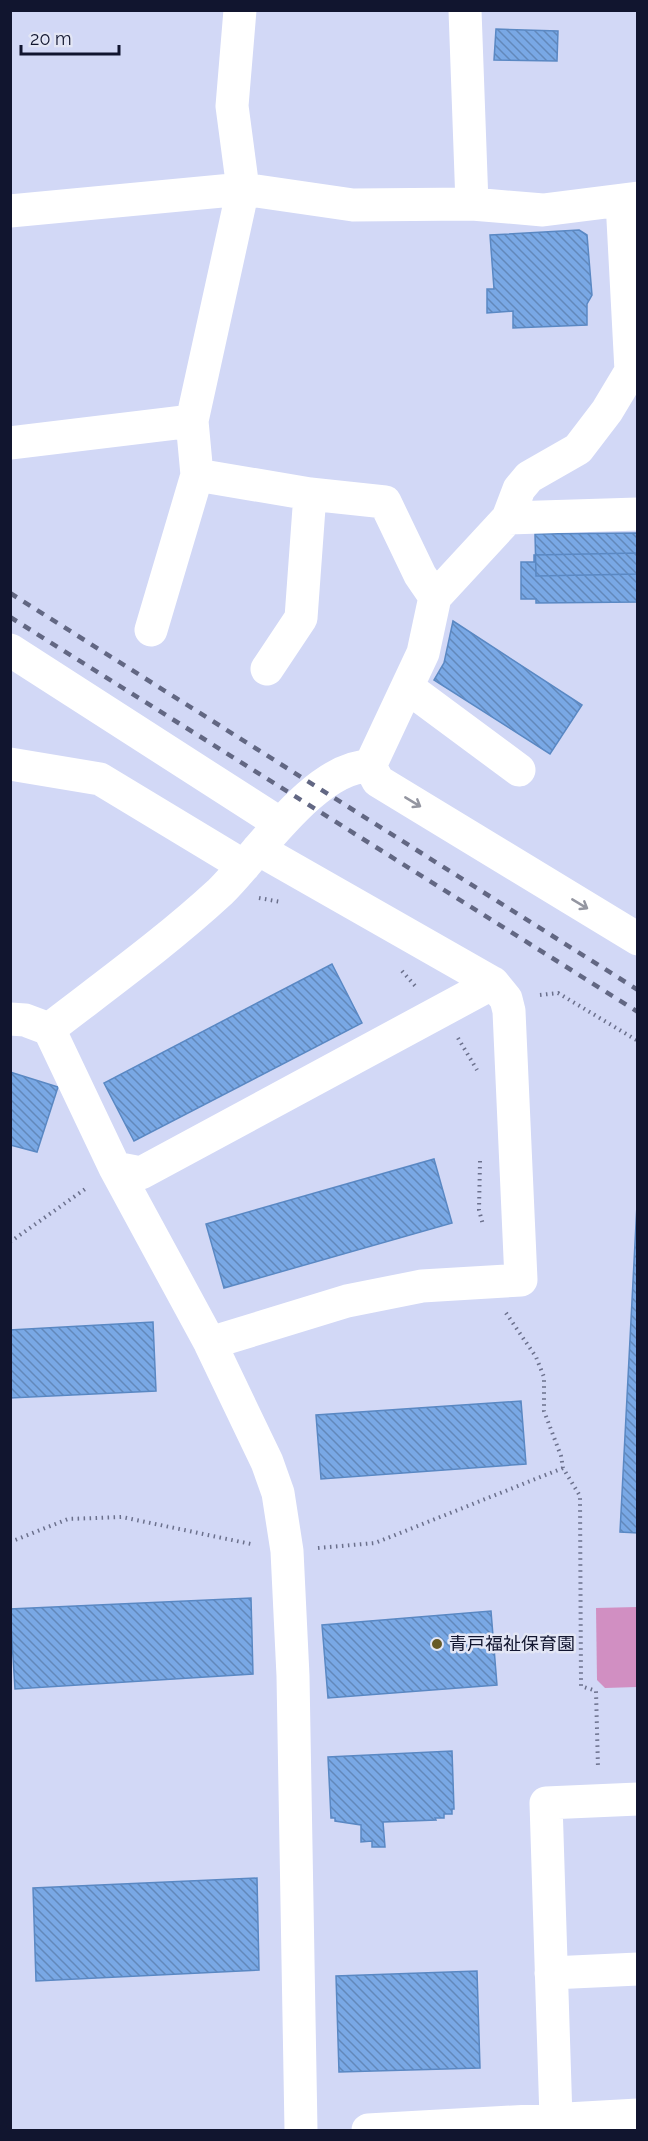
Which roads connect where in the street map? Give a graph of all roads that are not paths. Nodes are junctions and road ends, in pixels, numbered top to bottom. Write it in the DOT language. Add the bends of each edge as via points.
graph roads {
  1 [pos="240,10"];
  2 [pos="465,10"];
  3 [pos="243,189"];
  4 [pos="630,199"];
  5 [pos="472,204"];
  6 [pos="10,211"];
  7 [pos="192,421"];
  8 [pos="10,443"];
  9 [pos="197,475"];
  10 [pos="310,494"];
  11 [pos="638,514"];
  12 [pos="508,518"];
  13 [pos="435,597"];
  14 [pos="151,630"];
  15 [pos="10,650"];
  16 [pos="267,669"];
  17 [pos="407,687"];
  18 [pos="10,764"];
  19 [pos="370,766"];
  20 [pos="519,770"];
  21 [pos="279,823"];
  22 [pos="251,857"];
  23 [pos="638,939"];
  24 [pos="499,991"];
  25 [pos="10,1018"];
  26 [pos="49,1029"];
  27 [pos="115,1168"];
  28 [pos="210,1344"];
  29 [pos="638,1798"];
  30 [pos="638,1969"];
  31 [pos="551,1973"];
  32 [pos="638,2115"];
  33 [pos="556,2119"];
  34 [pos="502,2126"];
  35 [pos="301,2130"];
  36 [pos="368,2130"];
  1 -- 3 [label="street" via="232,106"];
  2 -- 5 [label="street"];
  3 -- 5 [label="street" via="353,205"];
  3 -- 6 [label="street"];
  3 -- 7 [label="street"];
  4 -- 5 [label="street" via="543,210"];
  4 -- 12 [label="street" via="631,371 578,449 529,477 519,489"];
  7 -- 8 [label="street"];
  7 -- 9 [label="street"];
  9 -- 10 [label="street"];
  9 -- 14 [label="street"];
  10 -- 13 [label="street" via="385,502 420,575"];
  10 -- 16 [label="street" via="301,618"];
  11 -- 12 [label="street"];
  12 -- 13 [label="street"];
  13 -- 17 [label="street" via="423,653"];
  15 -- 21 [label="street"];
  17 -- 19 [label="street"];
  17 -- 20 [label="street"];
  18 -- 22 [label="street" via="100,778"];
  19 -- 21 [label="street" via="357,766 338,774"];
  19 -- 23 [label="street, one-way" via="378,781"];
  21 -- 22 [label="street"];
  22 -- 24 [label="street"];
  22 -- 26 [label="street" via="219,892"];
  24 -- 27 [label="street" via="141,1173"];
  24 -- 28 [label="street" via="510,1011 521,1280 422,1286 347,1301"];
  25 -- 26 [label="street"];
  26 -- 27 [label="street"];
  27 -- 28 [label="street"];
  28 -- 35 [label="street" via="267,1462 278,1493 287,1551"];
  29 -- 31 [label="street" via="546,1803"];
  30 -- 31 [label="street"];
  31 -- 33 [label="street"];
  32 -- 33 [label="street"];
  33 -- 34 [label="street"];
  34 -- 36 [label="street"];
}
